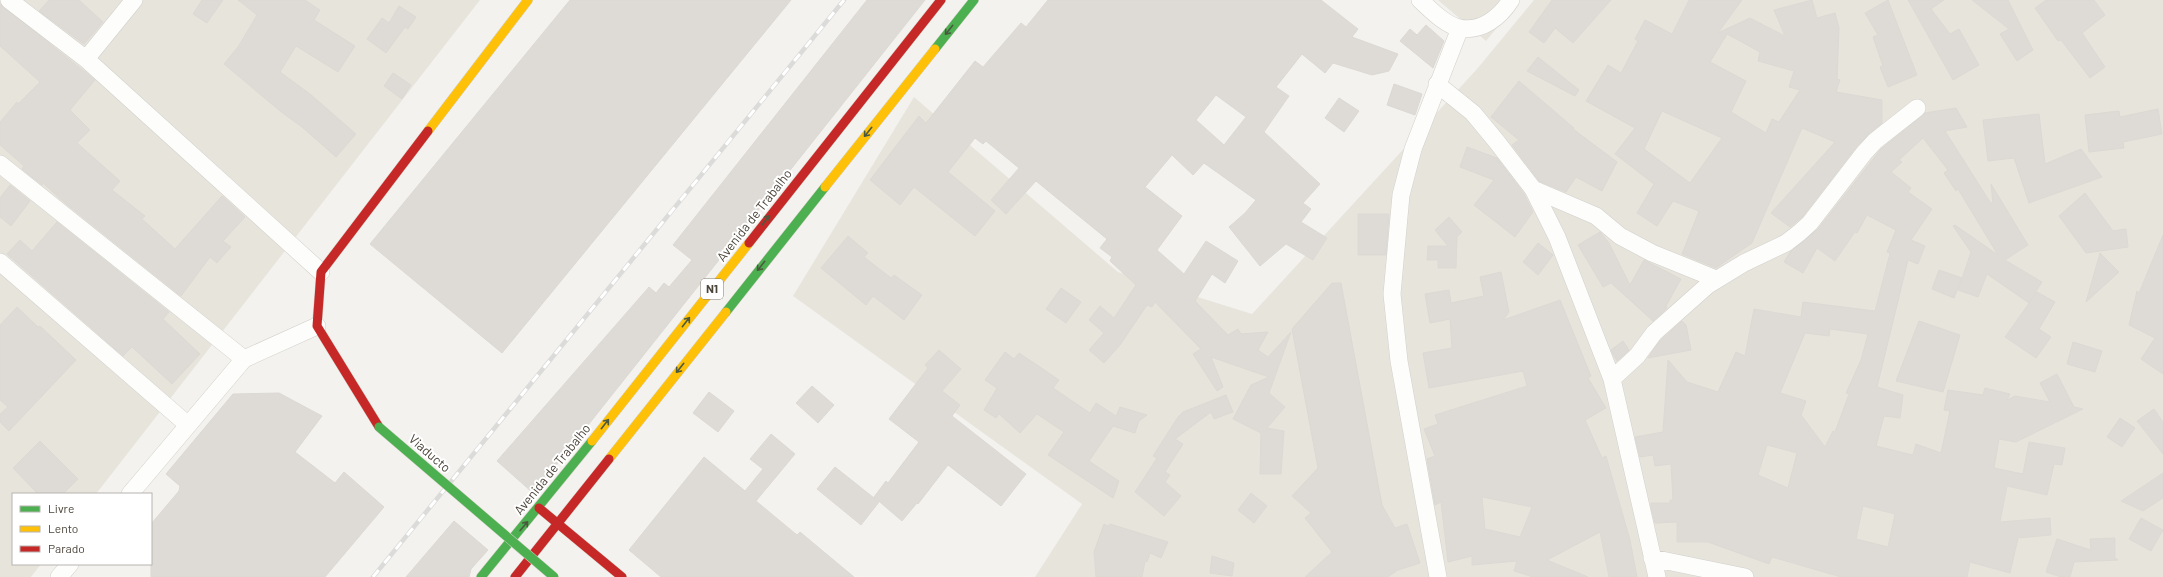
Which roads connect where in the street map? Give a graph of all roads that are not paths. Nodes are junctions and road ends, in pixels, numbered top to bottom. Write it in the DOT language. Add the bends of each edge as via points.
graph roads {
  1 [pos="9,0"];
  2 [pos="134,0"];
  3 [pos="528,0"];
  4 [pos="941,0"];
  5 [pos="974,0"];
  6 [pos="1420,0"];
  7 [pos="1511,0"];
  8 [pos="1460,28"];
  9 [pos="86,59"];
  10 [pos="1437,84"];
  11 [pos="1917,108"];
  12 [pos="0,164"];
  13 [pos="1533,189"];
  14 [pos="0,262"];
  15 [pos="321,272"];
  16 [pos="1716,279"];
  17 [pos="317,326"];
  18 [pos="244,359"];
  19 [pos="1612,379"];
  20 [pos="188,425"];
  21 [pos="131,493"];
  22 [pos="539,508"];
  23 [pos="556,522"];
  24 [pos="1652,558"];
  25 [pos="69,565"];
  26 [pos="60,577"];
  27 [pos="481,577"];
  28 [pos="515,577"];
  29 [pos="554,577"];
  30 [pos="622,577"];
  31 [pos="1438,577"];
  32 [pos="1657,577"];
  33 [pos="1745,577"];
  1 -- 9 [label="street"];
  2 -- 9 [label="street"];
  3 -- 15 [label="main road"];
  22 -- 4 [label="main road, Avenida de Trabalho / N1, one-way"];
  5 -- 23 [label="main road, N1, one-way"];
  6 -- 8 [label="street" via="1441,18"];
  7 -- 8 [label="street" via="1488,24"];
  8 -- 10 [label="street"];
  9 -- 15 [label="street"];
  10 -- 13 [label="street" via="1473,113"];
  10 -- 31 [label="street" via="1413,149 1401,195 1392,294 1399,361"];
  11 -- 16 [label="street" via="1875,141 1799,233 1786,243"];
  12 -- 18 [label="street"];
  13 -- 16 [label="street" via="1596,216 1620,236 1652,253"];
  13 -- 19 [label="street" via="1557,236"];
  14 -- 20 [label="street"];
  15 -- 17 [label="main road"];
  16 -- 19 [label="street" via="1654,333 1637,356"];
  17 -- 18 [label="street"];
  17 -- 29 [label="main road, Viaducto, bridge" via="379,427"];
  18 -- 20 [label="street"];
  19 -- 24 [label="street"];
  20 -- 21 [label="street"];
  22 -- 23 [label="main road"];
  27 -- 22 [label="main road, Avenida de Trabalho / N1, one-way"];
  23 -- 28 [label="main road, N1"];
  23 -- 30 [label="main road"];
  24 -- 32 [label="street"];
  24 -- 33 [label="street"];
  25 -- 26 [label="street"];
}
